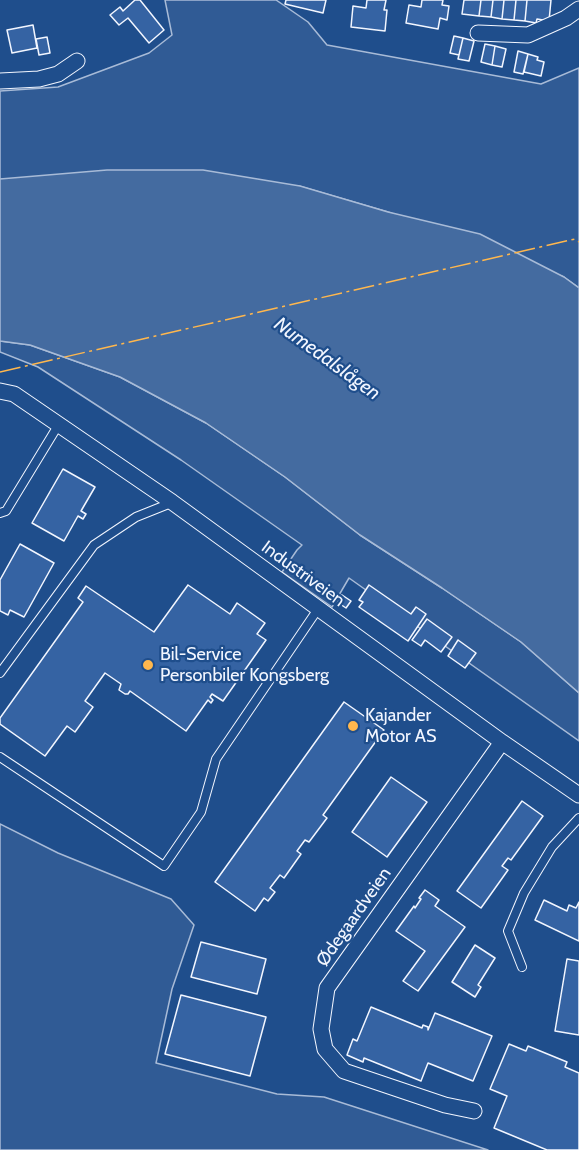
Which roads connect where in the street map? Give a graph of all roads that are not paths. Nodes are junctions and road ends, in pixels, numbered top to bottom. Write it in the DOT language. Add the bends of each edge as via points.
graph roads {
  1 [pos="579,9"];
  2 [pos="478,33"];
  3 [pos="77,61"];
  4 [pos="0,81"];
  5 [pos="0,391"];
  6 [pos="59,424"];
  7 [pos="172,502"];
  8 [pos="0,513"];
  9 [pos="318,609"];
  10 [pos="0,673"];
  11 [pos="502,742"];
  12 [pos="0,757"];
  13 [pos="579,795"];
  14 [pos="579,818"];
  15 [pos="522,967"];
  16 [pos="474,1111"];
  1 -- 2 [label="street" via="528,36"];
  3 -- 4 [label="street" via="58,74 39,79"];
  5 -- 6 [label="street, Industriveien" via="14,394"];
  6 -- 7 [label="street, Industriveien"];
  6 -- 8 [label="lane" via="6,511"];
  7 -- 9 [label="street, Industriveien"];
  7 -- 10 [label="lane" via="136,518 94,545"];
  9 -- 11 [label="street, Industriveien"];
  9 -- 12 [label="lane" via="216,759 201,812 164,866"];
  11 -- 13 [label="street, Industriveien"];
  11 -- 16 [label="street, Ødegaardveien" via="327,988 321,1029 325,1049 344,1071"];
  14 -- 15 [label="lane" via="552,847 524,893 508,931"];
}
